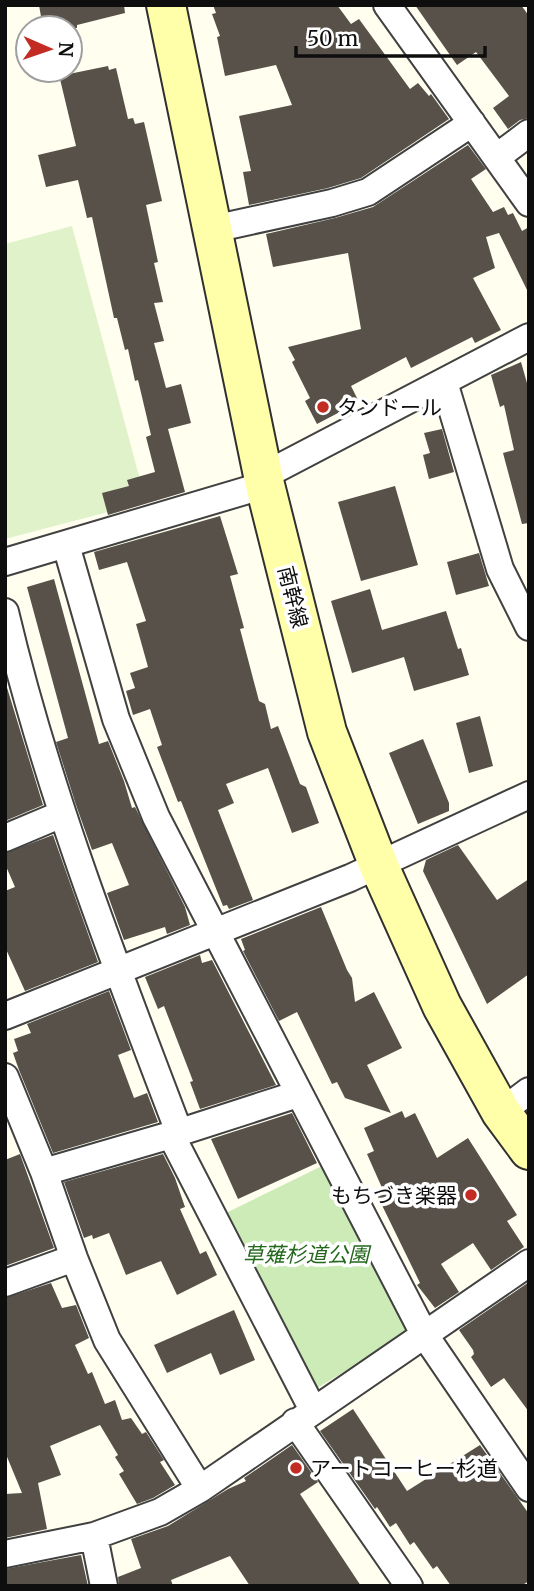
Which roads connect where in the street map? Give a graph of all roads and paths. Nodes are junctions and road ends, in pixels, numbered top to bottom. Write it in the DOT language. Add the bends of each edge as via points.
graph roads {
  1 [pos="166,5"];
  2 [pos="387,5"];
  3 [pos="472,123"];
  4 [pos="529,133"];
  5 [pos="496,157"];
  6 [pos="529,203"];
  7 [pos="213,229"];
  8 [pos="529,337"];
  9 [pos="444,382"];
  10 [pos="264,480"];
  11 [pos="65,545"];
  12 [pos="5,562"];
  13 [pos="522,597"];
  14 [pos="5,612"];
  15 [pos="529,626"];
  16 [pos="11,667"];
  17 [pos="526,802"];
  18 [pos="62,814"];
  19 [pos="5,838"];
  20 [pos="379,866"];
  21 [pos="216,934"];
  22 [pos="117,970"];
  23 [pos="5,1016"];
  24 [pos="5,1077"];
  25 [pos="298,1094"];
  26 [pos="515,1101"];
  27 [pos="175,1133"];
  28 [pos="529,1150"];
  29 [pos="44,1172"];
  30 [pos="74,1258"];
  31 [pos="529,1263"];
  32 [pos="5,1283"];
  33 [pos="424,1334"];
  34 [pos="304,1416"];
  35 [pos="529,1488"];
  36 [pos="200,1489"];
  37 [pos="94,1536"];
  38 [pos="5,1554"];
  39 [pos="104,1586"];
  40 [pos="409,1586"];
  1 -- 7 [label="main road, 南幹線"];
  2 -- 3 [label="street"];
  3 -- 5 [label="street"];
  3 -- 7 [label="street" via="368,192"];
  4 -- 5 [label="street"];
  5 -- 6 [label="street"];
  7 -- 10 [label="main road, 南幹線"];
  8 -- 9 [label="street"];
  9 -- 10 [label="street"];
  9 -- 13 [label="street" via="500,569"];
  10 -- 11 [label="street"];
  10 -- 20 [label="main road, 南幹線" via="327,732"];
  11 -- 12 [label="street"];
  11 -- 21 [label="street" via="116,719 156,817"];
  13 -- 15 [label="street"];
  14 -- 16 [label="street"];
  16 -- 18 [label="street"];
  17 -- 20 [label="street"];
  18 -- 19 [label="street"];
  18 -- 22 [label="street"];
  20 -- 21 [label="street"];
  20 -- 26 [label="main road, 南幹線" via="442,1006"];
  21 -- 22 [label="street"];
  21 -- 25 [label="street"];
  22 -- 23 [label="street"];
  22 -- 27 [label="street"];
  24 -- 29 [label="street"];
  25 -- 27 [label="street"];
  25 -- 33 [label="street"];
  26 -- 28 [label="main road, 南幹線"];
  27 -- 29 [label="street"];
  27 -- 34 [label="street"];
  29 -- 30 [label="street"];
  30 -- 32 [label="street"];
  30 -- 36 [label="street" via="107,1340"];
  31 -- 33 [label="street"];
  33 -- 34 [label="street"];
  33 -- 35 [label="street"];
  34 -- 36 [label="street"];
  34 -- 40 [label="street"];
  36 -- 37 [label="street" via="160,1512"];
  37 -- 38 [label="street"];
  37 -- 39 [label="street"];
}
